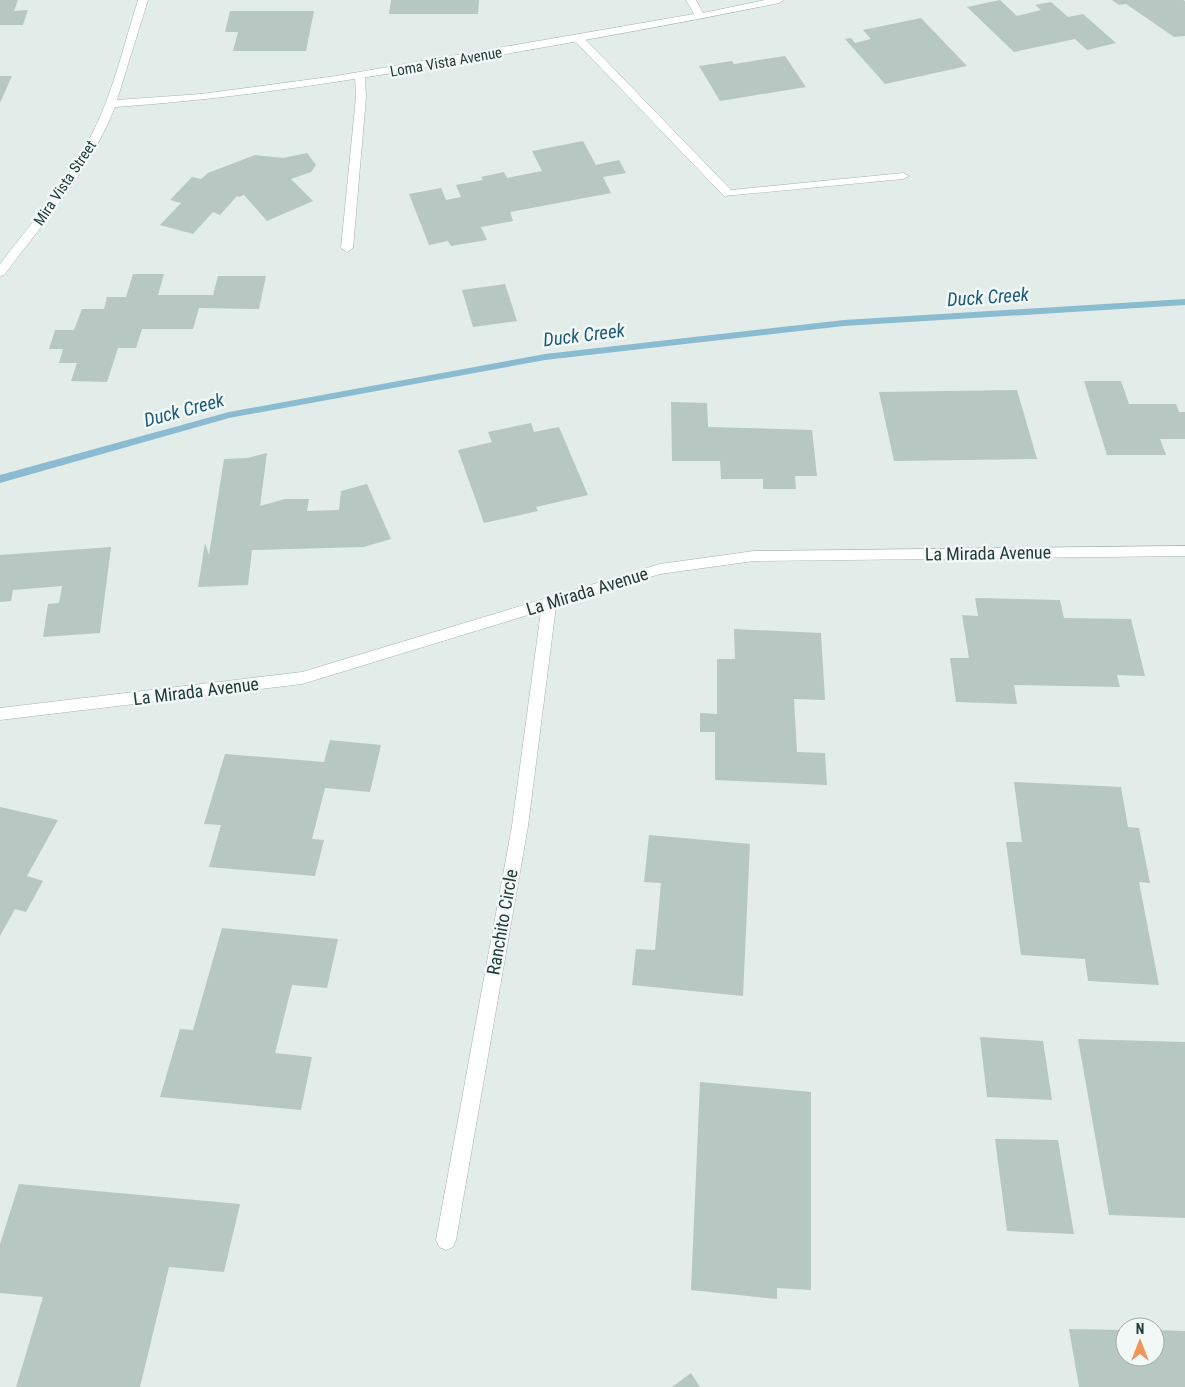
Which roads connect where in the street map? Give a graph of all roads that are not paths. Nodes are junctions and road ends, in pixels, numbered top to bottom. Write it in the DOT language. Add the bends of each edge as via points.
graph roads {
  1 [pos="143,0"];
  2 [pos="691,0"];
  3 [pos="779,0"];
  4 [pos="701,17"];
  5 [pos="578,38"];
  6 [pos="360,76"];
  7 [pos="110,104"];
  8 [pos="904,176"];
  9 [pos="347,248"];
  10 [pos="0,272"];
  11 [pos="1185,551"];
  12 [pos="549,602"];
  13 [pos="0,714"];
  14 [pos="446,1240"];
  1 -- 7 [label="street, Mira Vista Street"];
  2 -- 4 [label="street"];
  3 -- 4 [label="street, Loma Vista Avenue"];
  4 -- 5 [label="street, Loma Vista Avenue"];
  5 -- 6 [label="street, Loma Vista Avenue"];
  5 -- 8 [label="street" via="728,194"];
  6 -- 7 [label="street, Loma Vista Avenue" via="154,102"];
  6 -- 9 [label="street" via="362,97"];
  7 -- 10 [label="street, Mira Vista Street" via="99,132 70,180"];
  11 -- 12 [label="street, La Mirada Avenue" via="754,556 660,569"];
  12 -- 13 [label="street, La Mirada Avenue" via="302,678"];
  12 -- 14 [label="street, Ranchito Circle" via="520,826"];
}
